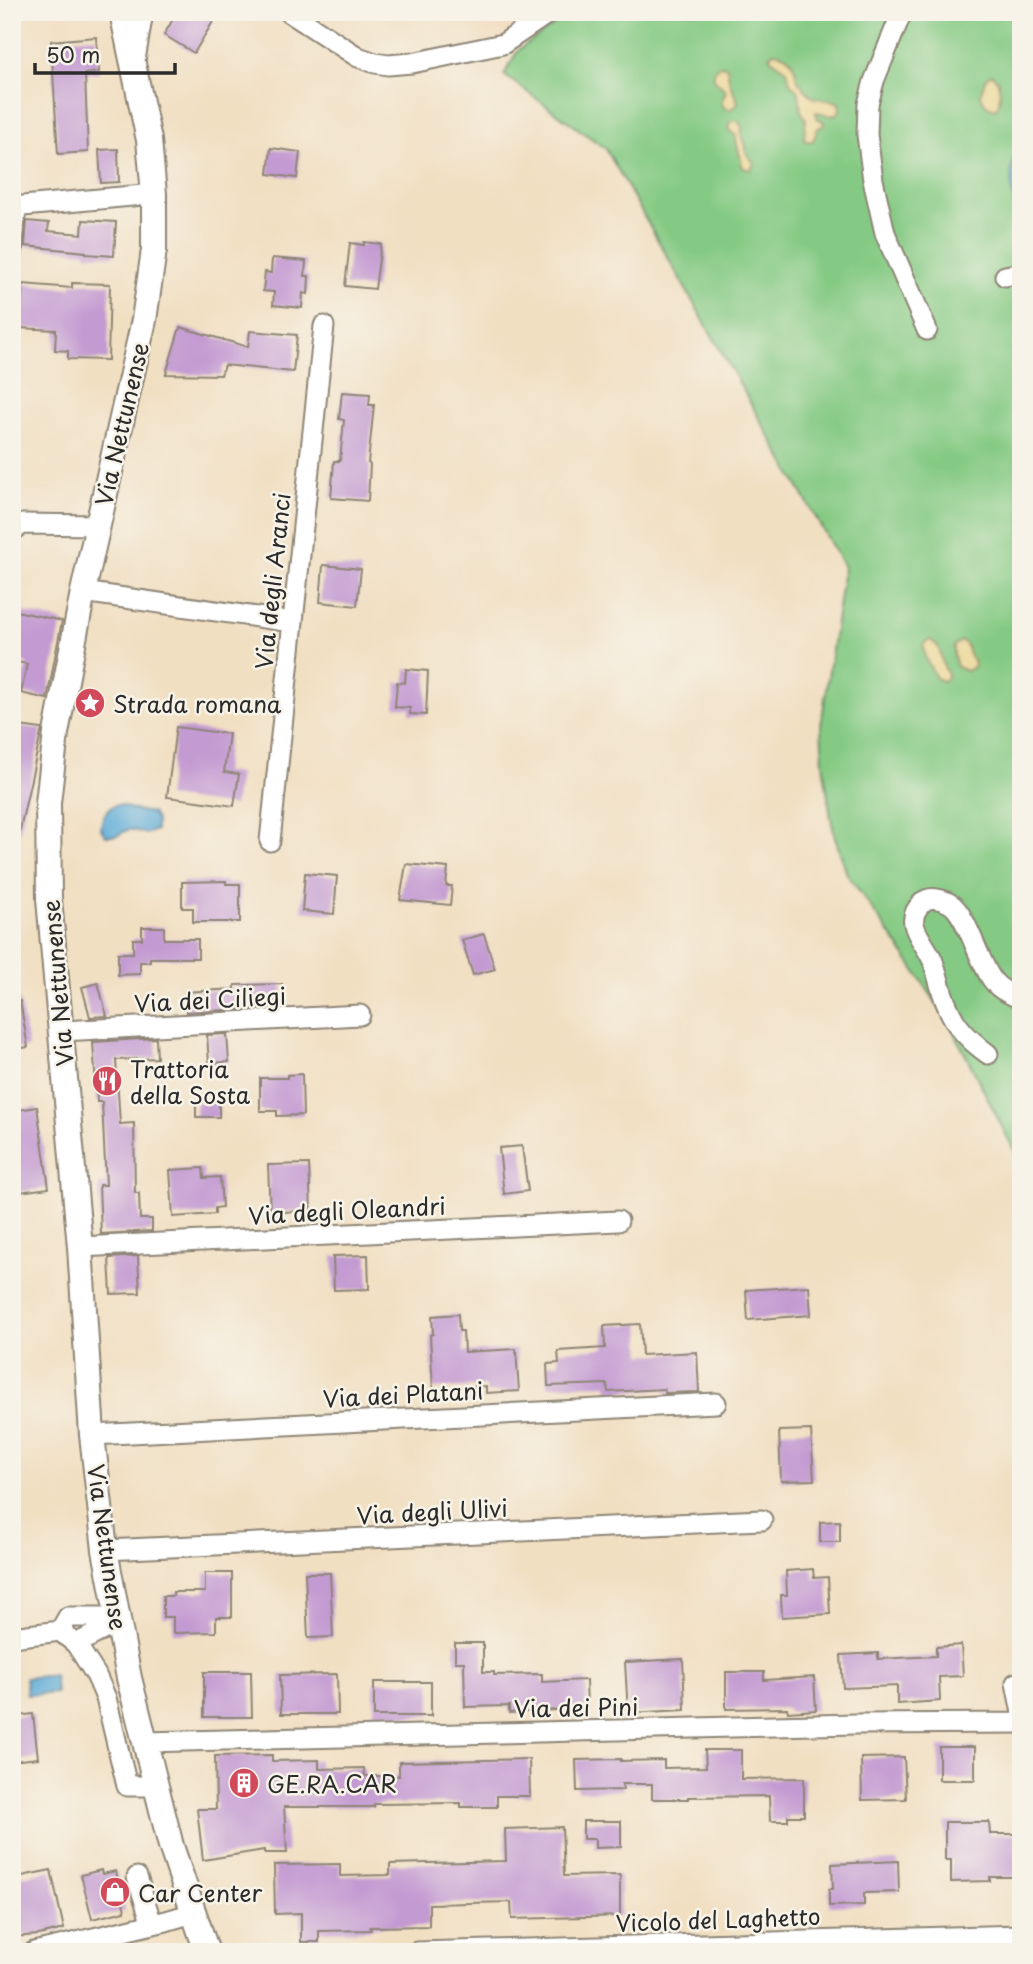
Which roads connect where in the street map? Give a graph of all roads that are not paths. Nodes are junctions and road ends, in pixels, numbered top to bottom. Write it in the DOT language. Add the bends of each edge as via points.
graph roads {
  1 [pos="122,12"];
  2 [pos="143,12"];
  3 [pos="289,12"];
  4 [pos="550,12"];
  5 [pos="902,12"];
  6 [pos="134,68"];
  7 [pos="154,194"];
  8 [pos="14,207"];
  9 [pos="12,255"];
  10 [pos="324,326"];
  11 [pos="927,330"];
  12 [pos="98,525"];
  13 [pos="12,531"];
  14 [pos="83,593"];
  15 [pos="292,622"];
  16 [pos="270,841"];
  17 [pos="1021,999"];
  18 [pos="360,1015"];
  19 [pos="62,1031"];
  20 [pos="988,1054"];
  21 [pos="618,1221"];
  22 [pos="79,1247"];
  23 [pos="716,1403"];
  24 [pos="92,1435"];
  25 [pos="762,1520"];
  26 [pos="105,1550"];
  27 [pos="118,1619"];
  28 [pos="60,1631"];
  29 [pos="12,1637"];
  30 [pos="76,1644"];
  31 [pos="1016,1683"];
  32 [pos="1016,1718"];
  33 [pos="145,1742"];
  34 [pos="156,1786"];
  35 [pos="137,1877"];
  36 [pos="193,1913"];
  37 [pos="152,1924"];
  38 [pos="1021,1935"];
  39 [pos="34,1952"];
  40 [pos="207,1952"];
  41 [pos="417,1952"];
  1 -- 6 [label="main road, Via Nettunense"];
  2 -- 6 [label="street"];
  3 -- 4 [label="street" via="358,57 388,65 503,44"];
  5 -- 11 [label="street" via="874,81 867,135 885,233"];
  6 -- 7 [label="main road, Via Nettunense"];
  7 -- 8 [label="street"];
  7 -- 12 [label="main road, Via Nettunense" via="154,250 144,320"];
  8 -- 9 [label="street"];
  10 -- 15 [label="street, Via degli Aranci"];
  12 -- 13 [label="street" via="23,524"];
  12 -- 14 [label="main road, Via Nettunense"];
  14 -- 15 [label="street"];
  14 -- 19 [label="main road, Via Nettunense" via="56,733 48,803 49,900"];
  15 -- 16 [label="street, Via degli Aranci"];
  17 -- 20 [label="street" via="994,982 956,908 939,900 924,902 914,917 914,927 934,963 943,997 956,1023"];
  18 -- 19 [label="street, Via dei Ciliegi"];
  19 -- 22 [label="main road, Via Nettunense"];
  21 -- 22 [label="street, Via degli Oleandri"];
  22 -- 24 [label="main road, Via Nettunense"];
  23 -- 24 [label="street, Via dei Platani"];
  24 -- 26 [label="main road, Via Nettunense"];
  25 -- 26 [label="street, Via degli Ulivi"];
  26 -- 27 [label="main road, Via Nettunense"];
  27 -- 28 [label="street" via="68,1616"];
  27 -- 30 [label="street"];
  27 -- 33 [label="main road, Via Nettunense"];
  28 -- 29 [label="street"];
  28 -- 30 [label="street"];
  30 -- 34 [label="street" via="106,1698 127,1786"];
  31 -- 32 [label="street"];
  32 -- 33 [label="street, Via dei Pini"];
  33 -- 34 [label="main road, Via Nettunense"];
  34 -- 36 [label="main road, Via Nettunense"];
  35 -- 37 [label="street"];
  36 -- 37 [label="street"];
  36 -- 40 [label="main road, Via Nettunense"];
  37 -- 39 [label="street"];
  38 -- 41 [label="street, Vicolo del Laghetto"];
}
